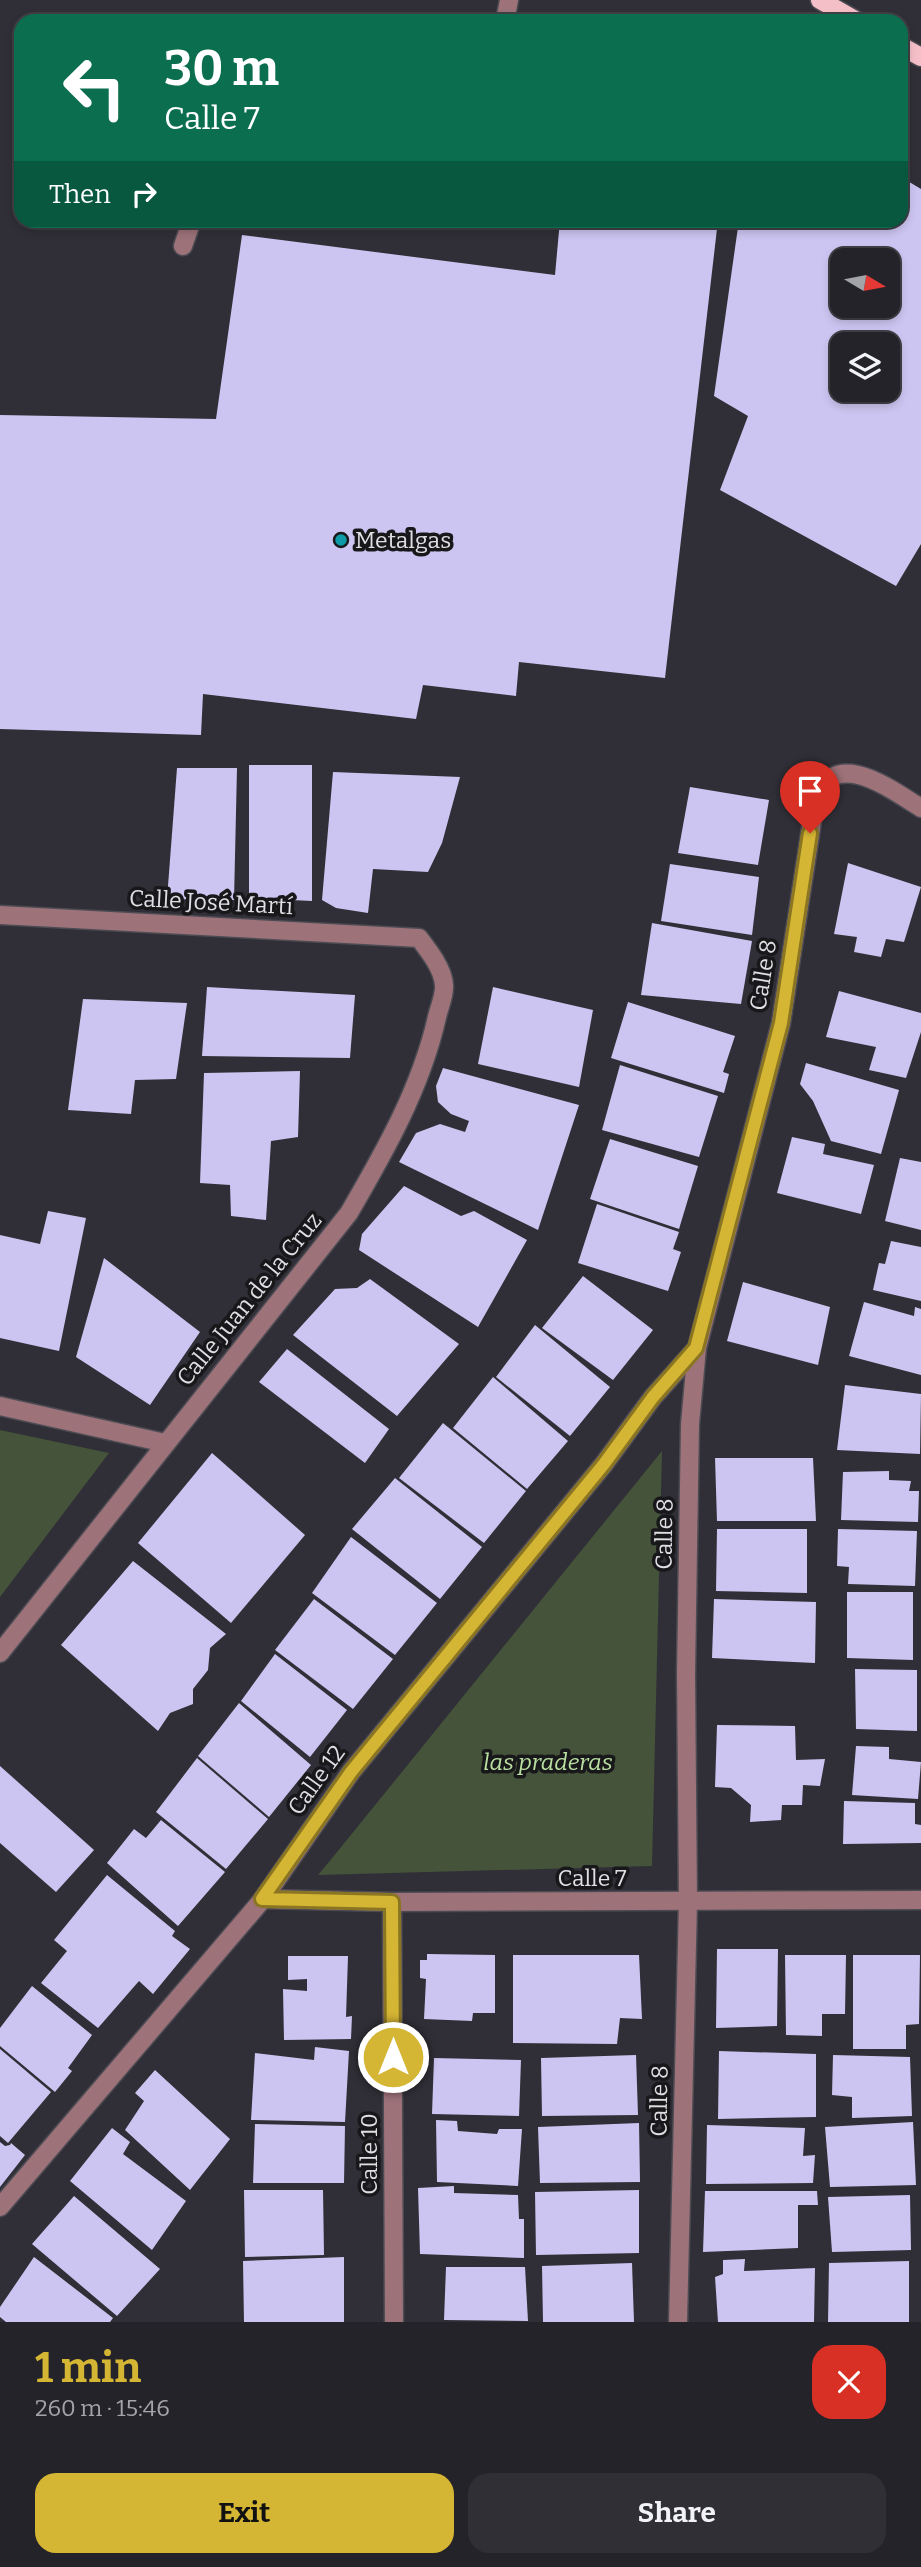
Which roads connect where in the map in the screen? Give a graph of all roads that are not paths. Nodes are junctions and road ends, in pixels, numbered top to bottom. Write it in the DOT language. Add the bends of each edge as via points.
graph roads {
  1 [pos="820,0"];
  2 [pos="845,14"];
  3 [pos="189,228"];
  4 [pos="183,246"];
  5 [pos="921,808"];
  6 [pos="0,915"];
  7 [pos="419,938"];
  8 [pos="696,1348"];
  9 [pos="0,1406"];
  10 [pos="165,1443"];
  11 [pos="0,1653"];
  12 [pos="262,1899"];
  13 [pos="921,1900"];
  14 [pos="392,1902"];
  15 [pos="688,1902"];
  16 [pos="0,2207"];
  17 [pos="394,2322"];
  18 [pos="678,2322"];
  1 -- 2 [label="main road"];
  3 -- 4 [label="street"];
  5 -- 8 [label="street, Calle 8" via="886,786 856,775 840,773 819,787 781,1023"];
  6 -- 7 [label="street, Calle José Martí"];
  7 -- 10 [label="street, Calle Juan de la Cruz" via="433,956 444,985 414,1089 389,1143 349,1213"];
  8 -- 12 [label="street, Calle 12" via="351,1772"];
  8 -- 15 [label="street, Calle 8" via="690,1424 686,1660"];
  9 -- 10 [label="street"];
  10 -- 11 [label="street, Calle Juan de la Cruz"];
  12 -- 14 [label="street, Calle 7"];
  12 -- 16 [label="street, Calle 12"];
  13 -- 15 [label="street, Calle 7"];
  14 -- 15 [label="street, Calle 7"];
  14 -- 17 [label="street, Calle 10"];
  15 -- 18 [label="street, Calle 8"];
}
